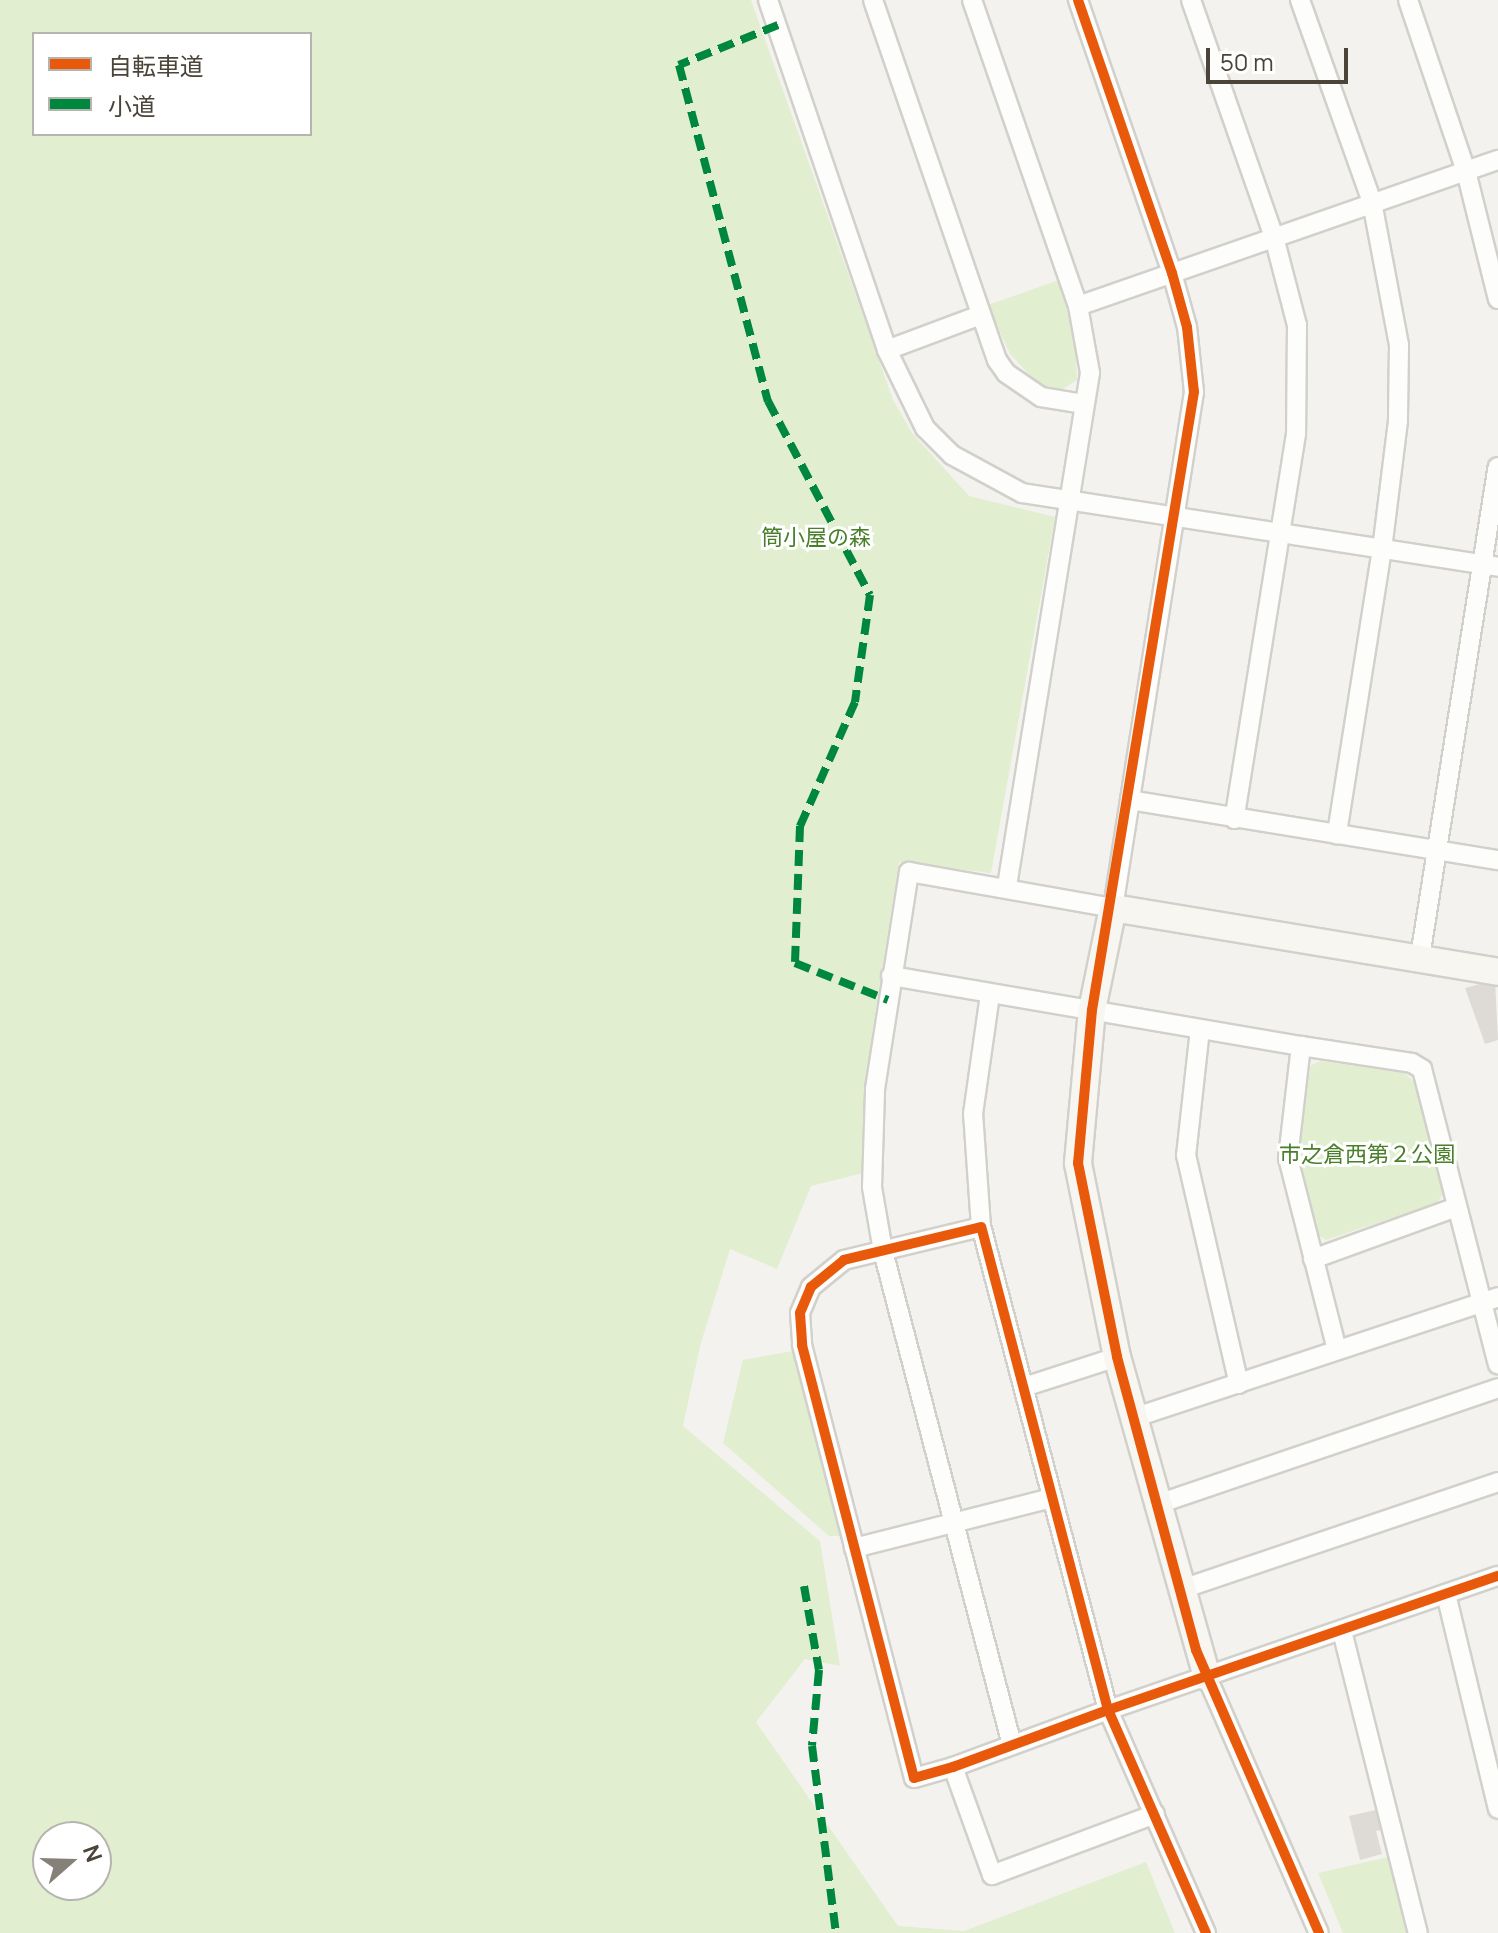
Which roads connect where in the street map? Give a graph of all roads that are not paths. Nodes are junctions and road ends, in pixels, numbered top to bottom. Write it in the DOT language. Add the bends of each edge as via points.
graph roads {
  1 [pos="768,0"];
  2 [pos="873,0"];
  3 [pos="972,0"];
  4 [pos="1078,0"];
  5 [pos="1191,0"];
  6 [pos="1300,0"];
  7 [pos="1408,0"];
  8 [pos="1498,160"];
  9 [pos="1466,171"];
  10 [pos="1372,202"];
  11 [pos="1274,237"];
  12 [pos="1172,273"];
  13 [pos="1498,299"];
  14 [pos="1078,306"];
  15 [pos="978,316"];
  16 [pos="887,350"];
  17 [pos="1084,404"];
  18 [pos="1498,467"];
  19 [pos="1067,499"];
  20 [pos="1174,515"];
  21 [pos="1278,534"];
  22 [pos="1382,549"];
  23 [pos="1491,566"];
  24 [pos="1130,800"];
  25 [pos="1234,819"];
  26 [pos="1337,834"];
  27 [pos="1435,851"];
  28 [pos="1498,860"];
  29 [pos="1007,886"];
  30 [pos="1113,908"];
  31 [pos="1420,957"];
  32 [pos="1498,972"];
  33 [pos="891,976"];
  34 [pos="990,995"];
  35 [pos="1092,1010"];
  36 [pos="1200,1029"];
  37 [pos="1301,1046"];
  38 [pos="1457,1207"];
  39 [pos="981,1227"];
  40 [pos="883,1251"];
  41 [pos="1313,1259"];
  42 [pos="1490,1300"];
  43 [pos="1337,1350"];
  44 [pos="1117,1357"];
  45 [pos="1498,1364"];
  46 [pos="1239,1384"];
  47 [pos="1024,1387"];
  48 [pos="1498,1388"];
  49 [pos="1136,1417"];
  50 [pos="1498,1482"];
  51 [pos="1051,1498"];
  52 [pos="1158,1504"];
  53 [pos="953,1524"];
  54 [pos="854,1548"];
  55 [pos="1498,1576"];
  56 [pos="1179,1590"];
  57 [pos="1446,1594"];
  58 [pos="1342,1631"];
  59 [pos="1207,1677"];
  60 [pos="1108,1710"];
  61 [pos="1012,1745"];
  62 [pos="953,1767"];
  63 [pos="1498,1809"];
  64 [pos="1155,1814"];
  65 [pos="1206,1933"];
  66 [pos="1319,1933"];
  67 [pos="1418,1933"];
  1 -- 16 [label="street"];
  2 -- 15 [label="street"];
  3 -- 14 [label="street"];
  4 -- 12 [label="street"];
  5 -- 11 [label="street"];
  6 -- 10 [label="street"];
  7 -- 9 [label="street"];
  8 -- 9 [label="street"];
  9 -- 10 [label="street"];
  9 -- 13 [label="street"];
  10 -- 11 [label="street"];
  10 -- 22 [label="street" via="1399,345 1398,421"];
  11 -- 12 [label="street"];
  11 -- 21 [label="street" via="1297,325 1299,374 1296,434"];
  12 -- 14 [label="street"];
  12 -- 20 [label="street" via="1187,327 1194,392"];
  14 -- 17 [label="street" via="1090,373"];
  15 -- 16 [label="street"];
  15 -- 17 [label="street" via="997,360 1022,386 1041,397"];
  16 -- 19 [label="street" via="925,428 952,455 1022,493"];
  17 -- 19 [label="street"];
  18 -- 23 [label="street"];
  19 -- 20 [label="street"];
  19 -- 29 [label="street"];
  20 -- 21 [label="street"];
  20 -- 24 [label="street"];
  21 -- 22 [label="street"];
  21 -- 25 [label="street"];
  22 -- 23 [label="street"];
  22 -- 26 [label="street"];
  23 -- 27 [label="street"];
  24 -- 25 [label="street"];
  24 -- 30 [label="street"];
  25 -- 26 [label="street"];
  26 -- 27 [label="street"];
  27 -- 28 [label="street"];
  27 -- 31 [label="street"];
  29 -- 30 [label="street"];
  29 -- 33 [label="street" via="909,872"];
  30 -- 31 [label="street"];
  30 -- 35 [label="street"];
  31 -- 32 [label="street"];
  33 -- 34 [label="street"];
  33 -- 40 [label="street" via="873,1129 872,1187"];
  34 -- 35 [label="street"];
  34 -- 39 [label="street" via="973,1114"];
  35 -- 36 [label="street"];
  35 -- 44 [label="street" via="1078,1163"];
  36 -- 37 [label="street"];
  36 -- 46 [label="street" via="1186,1155"];
  37 -- 38 [label="street" via="1412,1063 1422,1069"];
  37 -- 41 [label="street" via="1288,1158"];
  38 -- 41 [label="street"];
  38 -- 42 [label="street"];
  39 -- 40 [label="street"];
  39 -- 47 [label="street"];
  40 -- 53 [label="street"];
  40 -- 54 [label="street" via="844,1260 825,1272 800,1313 802,1345"];
  41 -- 43 [label="street"];
  42 -- 43 [label="street"];
  42 -- 45 [label="street"];
  43 -- 46 [label="street"];
  44 -- 47 [label="street"];
  44 -- 49 [label="street"];
  46 -- 49 [label="street"];
  47 -- 51 [label="street"];
  48 -- 52 [label="street"];
  49 -- 52 [label="street"];
  50 -- 56 [label="street"];
  51 -- 53 [label="street"];
  51 -- 60 [label="street"];
  52 -- 56 [label="street"];
  53 -- 54 [label="street"];
  53 -- 61 [label="street"];
  54 -- 62 [label="street" via="914,1778"];
  55 -- 57 [label="street"];
  56 -- 59 [label="street"];
  57 -- 58 [label="street"];
  57 -- 63 [label="street"];
  58 -- 59 [label="street"];
  58 -- 67 [label="street"];
  59 -- 60 [label="street"];
  59 -- 66 [label="street"];
  60 -- 61 [label="street"];
  60 -- 64 [label="street"];
  61 -- 62 [label="street"];
  62 -- 64 [label="street" via="992,1875"];
  64 -- 65 [label="street"];
}
